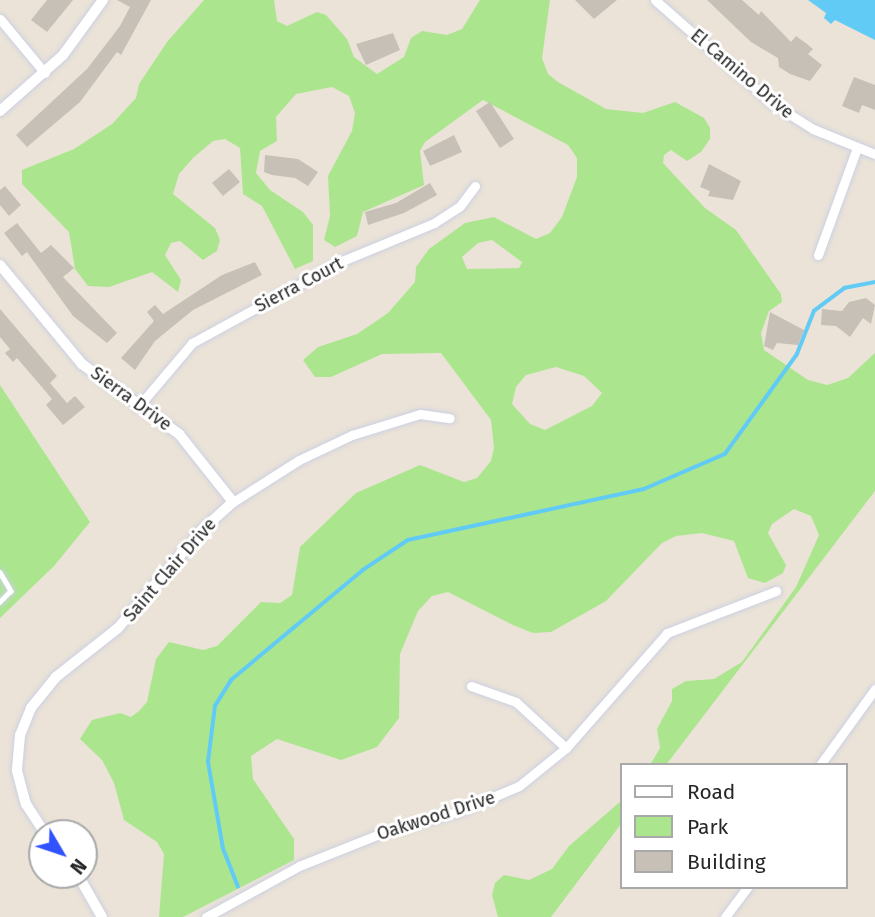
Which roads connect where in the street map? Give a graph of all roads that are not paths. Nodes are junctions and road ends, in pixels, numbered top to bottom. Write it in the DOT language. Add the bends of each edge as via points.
graph roads {
  1 [pos="103,0"];
  2 [pos="655,0"];
  3 [pos="0,19"];
  4 [pos="45,73"];
  5 [pos="0,111"];
  6 [pos="857,148"];
  7 [pos="875,154"];
  8 [pos="475,186"];
  9 [pos="818,255"];
  10 [pos="0,265"];
  11 [pos="138,407"];
  12 [pos="450,418"];
  13 [pos="233,502"];
  14 [pos="0,572"];
  15 [pos="776,591"];
  16 [pos="0,602"];
  17 [pos="471,686"];
  18 [pos="875,689"];
  19 [pos="566,748"];
  20 [pos="821,763"];
  21 [pos="35,819"];
  22 [pos="86,889"];
  23 [pos="746,889"];
  24 [pos="102,917"];
  25 [pos="206,917"];
  26 [pos="725,917"];
  1 -- 4 [label="street" via="81,34"];
  2 -- 6 [label="street, El Camino Drive" via="772,103 813,129"];
  3 -- 4 [label="street"];
  4 -- 5 [label="street"];
  6 -- 7 [label="street, El Camino Drive"];
  6 -- 9 [label="street"];
  8 -- 11 [label="street, Sierra Court" via="460,206 434,223 342,261 192,343"];
  10 -- 11 [label="street, Sierra Drive" via="82,364"];
  11 -- 13 [label="street, Sierra Drive" via="179,434"];
  12 -- 13 [label="street, Saint Clair Drive" via="420,414 352,435 308,455"];
  13 -- 21 [label="street, Saint Clair Drive" via="184,549 118,628 56,677 30,708 20,735 17,771"];
  14 -- 16 [label="lane" via="11,591"];
  15 -- 19 [label="street, Oakwood Drive" via="667,633 643,655"];
  17 -- 19 [label="street" via="516,702"];
  18 -- 20 [label="street"];
  19 -- 25 [label="street, Oakwood Drive" via="531,777 493,799 382,833 299,866"];
  22 -- 24 [label="street"];
  23 -- 26 [label="street"];
}
